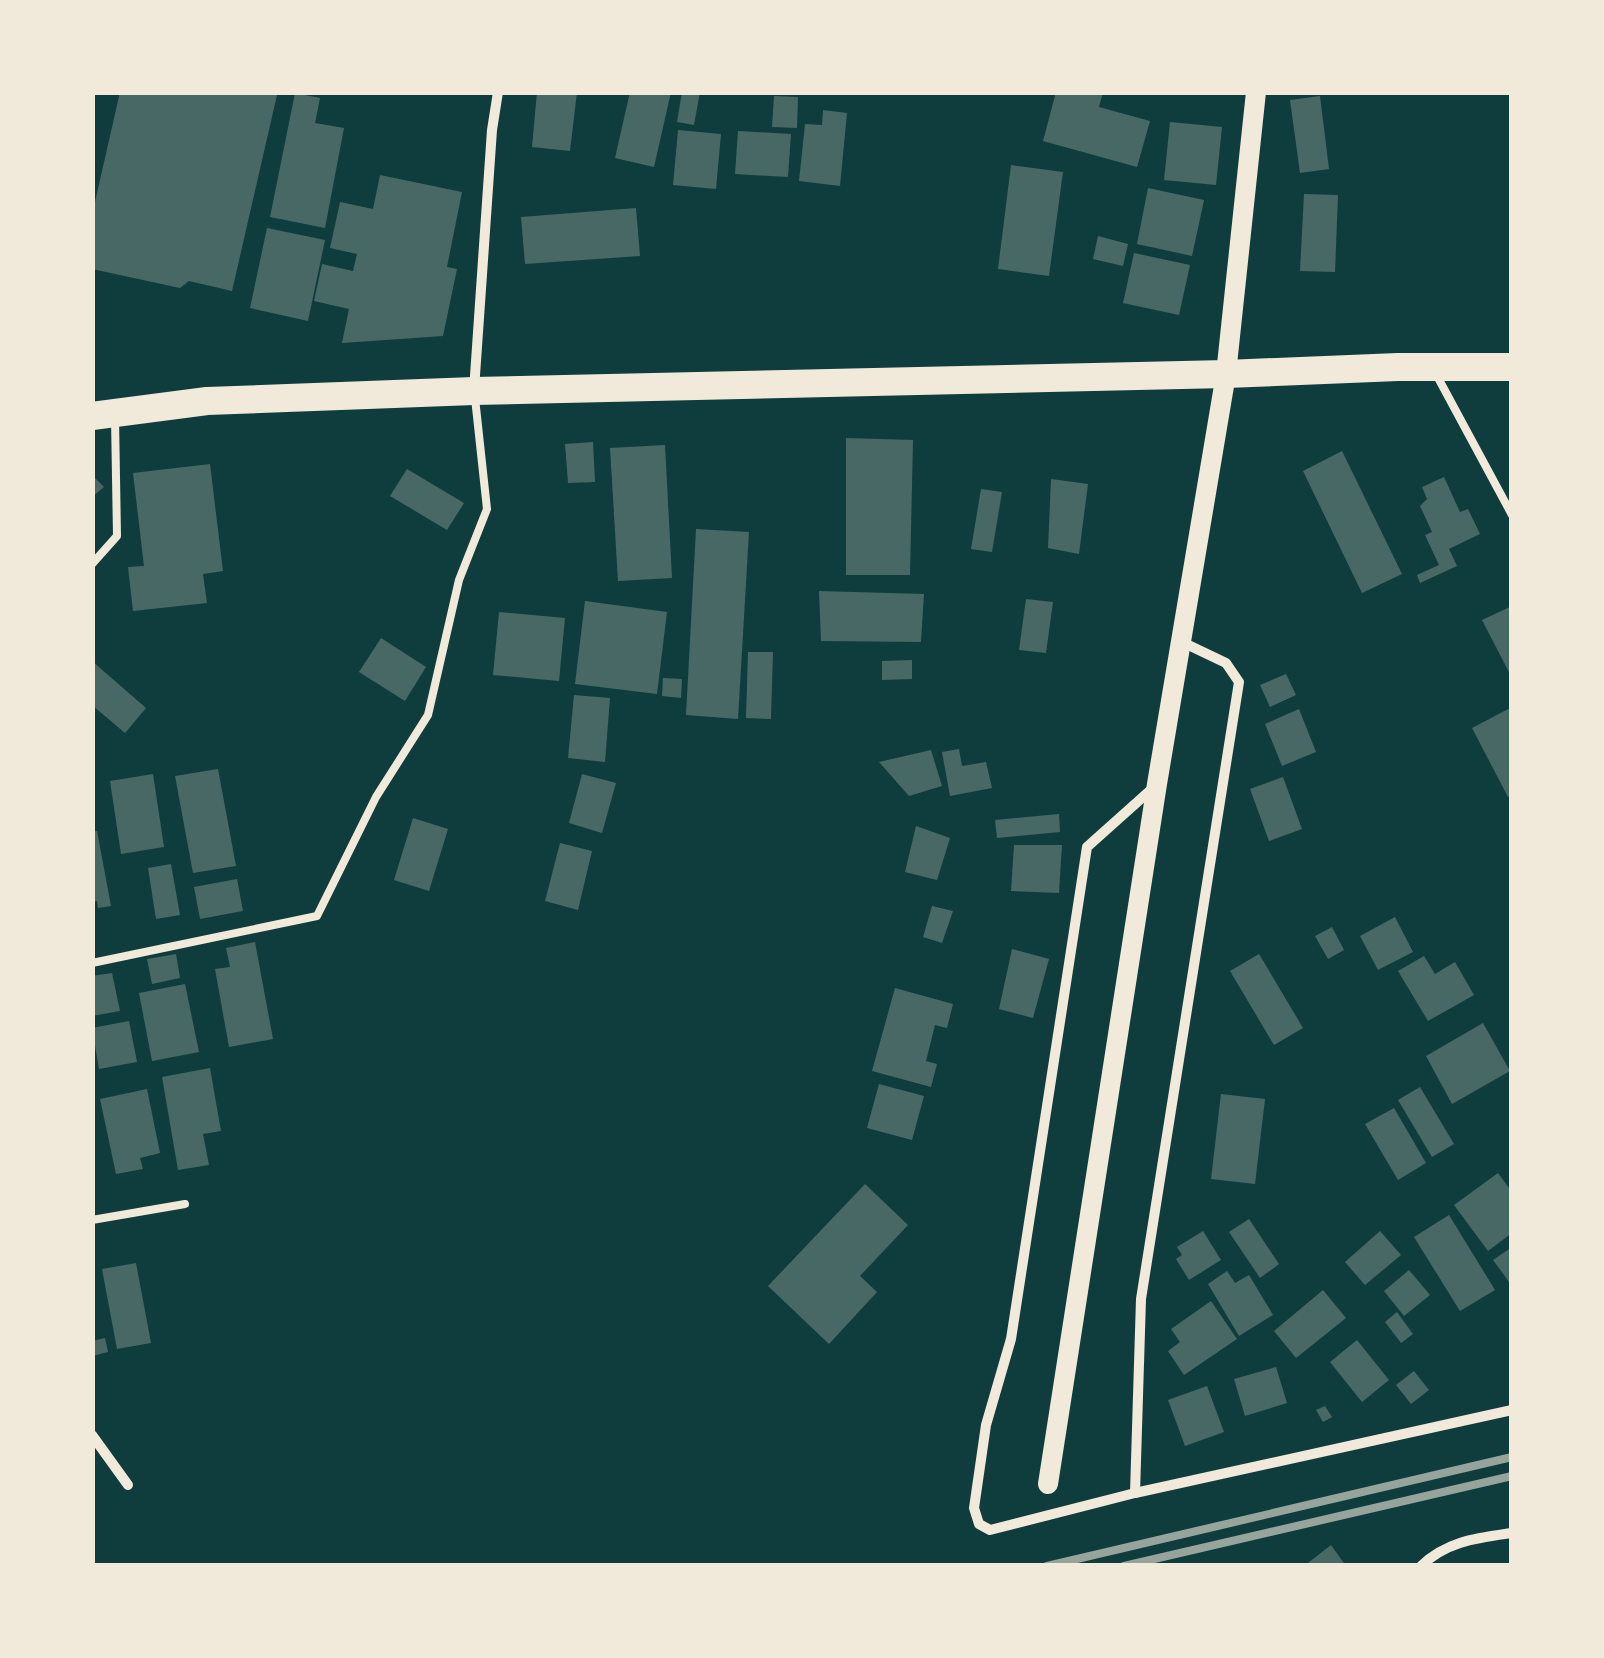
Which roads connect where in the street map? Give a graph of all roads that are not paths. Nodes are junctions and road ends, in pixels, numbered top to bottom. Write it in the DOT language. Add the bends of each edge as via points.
graph roads {
  1 [pos="498,92"];
  2 [pos="1256,92"];
  3 [pos="1432,367"];
  4 [pos="1512,367"];
  5 [pos="1226,374"];
  6 [pos="474,391"];
  7 [pos="104,414"];
  8 [pos="1512,515"];
  9 [pos="92,564"];
  10 [pos="1182,642"];
  11 [pos="1158,784"];
  12 [pos="92,963"];
  13 [pos="185,1204"];
  14 [pos="92,1220"];
  15 [pos="1512,1410"];
  16 [pos="92,1434"];
  17 [pos="128,1484"];
  18 [pos="1048,1484"];
  19 [pos="1135,1493"];
  20 [pos="1512,1532"];
  21 [pos="1421,1566"];
  1 -- 6 [label="street"];
  2 -- 5 [label="main road"];
  3 -- 4 [label="highway"];
  3 -- 5 [label="highway"];
  3 -- 8 [label="lane"];
  5 -- 6 [label="highway"];
  5 -- 10 [label="main road"];
  6 -- 7 [label="highway" via="207,401"];
  6 -- 12 [label="lane" via="487,509 459,580 428,715 376,797 317,916"];
  7 -- 9 [label="lane" via="118,536"];
  10 -- 11 [label="main road"];
  10 -- 19 [label="street" via="1226,663 1238,682 1141,1298"];
  11 -- 18 [label="main road"];
  11 -- 19 [label="street" via="1088,848 1011,1339 986,1425 974,1508 979,1524 990,1530"];
  13 -- 14 [label="lane"];
  15 -- 19 [label="street"];
  16 -- 17 [label="street"];
  20 -- 21 [label="street" via="1458,1542"];
}
